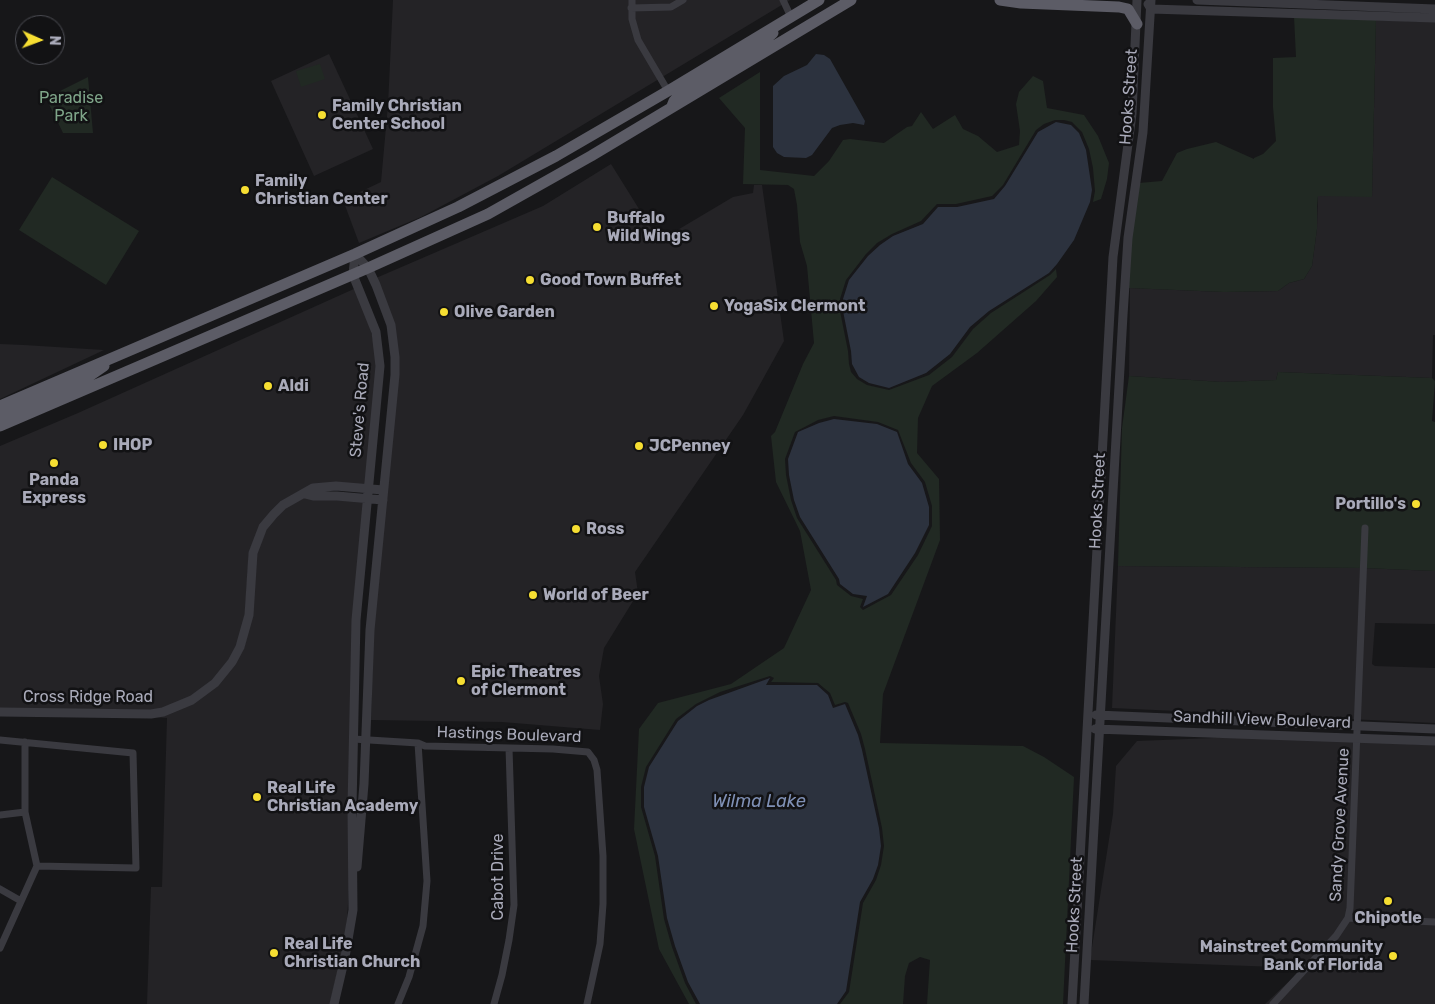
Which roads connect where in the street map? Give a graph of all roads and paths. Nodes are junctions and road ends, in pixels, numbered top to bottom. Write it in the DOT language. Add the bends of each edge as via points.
graph roads {
  1 [pos="683,0"];
  2 [pos="783,0"];
  3 [pos="819,0"];
  4 [pos="836,0"];
  5 [pos="851,0"];
  6 [pos="1000,0"];
  7 [pos="1137,0"];
  8 [pos="1197,0"];
  9 [pos="1149,3"];
  10 [pos="631,4"];
  11 [pos="1435,9"];
  12 [pos="830,12"];
  13 [pos="789,18"];
  14 [pos="1435,18"];
  15 [pos="1136,24"];
  16 [pos="668,91"];
  17 [pos="672,108"];
  18 [pos="542,184"];
  19 [pos="354,254"];
  20 [pos="368,268"];
  21 [pos="353,275"];
  22 [pos="124,352"];
  23 [pos="0,406"];
  24 [pos="0,423"];
  25 [pos="369,488"];
  26 [pos="384,490"];
  27 [pos="306,494"];
  28 [pos="1100,496"];
  29 [pos="1113,497"];
  30 [pos="368,499"];
  31 [pos="382,500"];
  32 [pos="1365,528"];
  33 [pos="0,712"];
  34 [pos="1088,715"];
  35 [pos="1101,716"];
  36 [pos="1239,721"];
  37 [pos="1358,726"];
  38 [pos="1087,728"];
  39 [pos="1101,729"];
  40 [pos="1435,729"];
  41 [pos="1238,734"];
  42 [pos="1357,738"];
  43 [pos="353,739"];
  44 [pos="366,739"];
  45 [pos="0,740"];
  46 [pos="1435,741"];
  47 [pos="25,742"];
  48 [pos="418,743"];
  49 [pos="509,748"];
  50 [pos="25,812"];
  51 [pos="0,815"];
  52 [pos="37,866"];
  53 [pos="354,886"];
  54 [pos="0,888"];
  55 [pos="21,901"];
  56 [pos="1348,918"];
  57 [pos="1435,922"];
  58 [pos="1,943"];
  59 [pos="1075,950"];
  60 [pos="1087,951"];
  61 [pos="334,1004"];
  62 [pos="398,1004"];
  63 [pos="494,1004"];
  64 [pos="587,1004"];
  65 [pos="1072,1004"];
  66 [pos="1084,1004"];
  67 [pos="1273,1004"];
  1 -- 10 [label="street" via="671,7"];
  2 -- 13 [label="street"];
  3 -- 13 [label="highway"];
  4 -- 12 [label="highway"];
  5 -- 12 [label="highway"];
  6 -- 15 [label="highway" via="1021,4 1119,6 1128,9"];
  7 -- 15 [label="street, Hooks Street"];
  8 -- 11 [label="street"];
  9 -- 14 [label="street"];
  9 -- 15 [label="street"];
  9 -- 29 [label="street, Hooks Street" via="1144,132 1128,238"];
  10 -- 16 [label="street" via="638,40"];
  12 -- 17 [label="highway"];
  13 -- 16 [label="highway"];
  13 -- 17 [label="highway" via="761,44 681,93"];
  15 -- 28 [label="street, Hooks Street" via="1132,114 1113,257"];
  16 -- 18 [label="highway" via="661,105 571,160"];
  16 -- 19 [label="highway" via="504,184"];
  17 -- 18 [label="highway"];
  18 -- 20 [label="highway" via="488,214"];
  19 -- 20 [label="street, Steve's Road"];
  19 -- 21 [label="street, Steve's Road"];
  19 -- 22 [label="highway"];
  20 -- 21 [label="highway"];
  20 -- 26 [label="street, Steve's Road" via="391,325 395,357"];
  21 -- 24 [label="highway"];
  21 -- 25 [label="street, Steve's Road" via="376,332 380,359"];
  22 -- 23 [label="highway"];
  22 -- 24 [label="highway" via="88,377 14,409 4,415"];
  25 -- 26 [label="street, Cross Ridge Road"];
  25 -- 27 [label="street, Cross Ridge Road" via="313,488"];
  25 -- 30 [label="street, Steve's Road"];
  26 -- 31 [label="street, Steve's Road"];
  27 -- 30 [label="street"];
  27 -- 33 [label="street, Cross Ridge Road" via="283,506 263,527 253,553 249,615 243,640 232,662 206,691 179,706 151,714"];
  28 -- 29 [label="street"];
  28 -- 34 [label="street, Hooks Street"];
  29 -- 35 [label="street, Hooks Street"];
  30 -- 31 [label="street"];
  30 -- 43 [label="street, Steve's Road" via="356,620"];
  31 -- 44 [label="street, Steve's Road" via="370,630"];
  32 -- 37 [label="street, Sandy Grove Avenue"];
  34 -- 35 [label="street, Sandhill View Boulevard"];
  34 -- 38 [label="street, Hooks Street"];
  35 -- 36 [label="street, Sandhill View Boulevard"];
  35 -- 39 [label="street, Hooks Street"];
  36 -- 37 [label="street, Sandhill View Boulevard"];
  36 -- 41 [label="street"];
  37 -- 40 [label="street, Sandhill View Boulevard"];
  37 -- 42 [label="street, Sandy Grove Avenue"];
  38 -- 39 [label="street, Sandhill View Boulevard"];
  38 -- 59 [label="street, Hooks Street"];
  39 -- 41 [label="street, Sandhill View Boulevard"];
  39 -- 60 [label="street, Hooks Street"];
  41 -- 42 [label="street, Sandhill View Boulevard"];
  42 -- 46 [label="street, Sandhill View Boulevard"];
  42 -- 56 [label="street, Sandy Grove Avenue" via="1352,896"];
  43 -- 44 [label="street, Hastings Boulevard"];
  43 -- 53 [label="street, Steve's Road"];
  44 -- 48 [label="street, Hastings Boulevard"];
  44 -- 53 [label="street, Steve's Road"];
  45 -- 47 [label="street"];
  47 -- 50 [label="street"];
  47 -- 52 [label="street" via="133,753 136,868"];
  48 -- 49 [label="street, Hastings Boulevard" via="425,746"];
  48 -- 62 [label="street" via="427,881 422,926 409,977"];
  49 -- 63 [label="street, Cabot Drive" via="514,905 508,949"];
  49 -- 64 [label="street, Hastings Boulevard" via="583,751 594,760 603,856 603,904 600,944"];
  50 -- 51 [label="street"];
  50 -- 52 [label="street"];
  52 -- 55 [label="street"];
  53 -- 61 [label="street, Steve's Road" via="353,910"];
  54 -- 55 [label="street"];
  55 -- 58 [label="street"];
  56 -- 57 [label="street"];
  56 -- 67 [label="street, Sandy Grove Avenue" via="1336,936"];
  59 -- 60 [label="street"];
  59 -- 65 [label="street, Hooks Street"];
  60 -- 66 [label="street, Hooks Street"];
}
